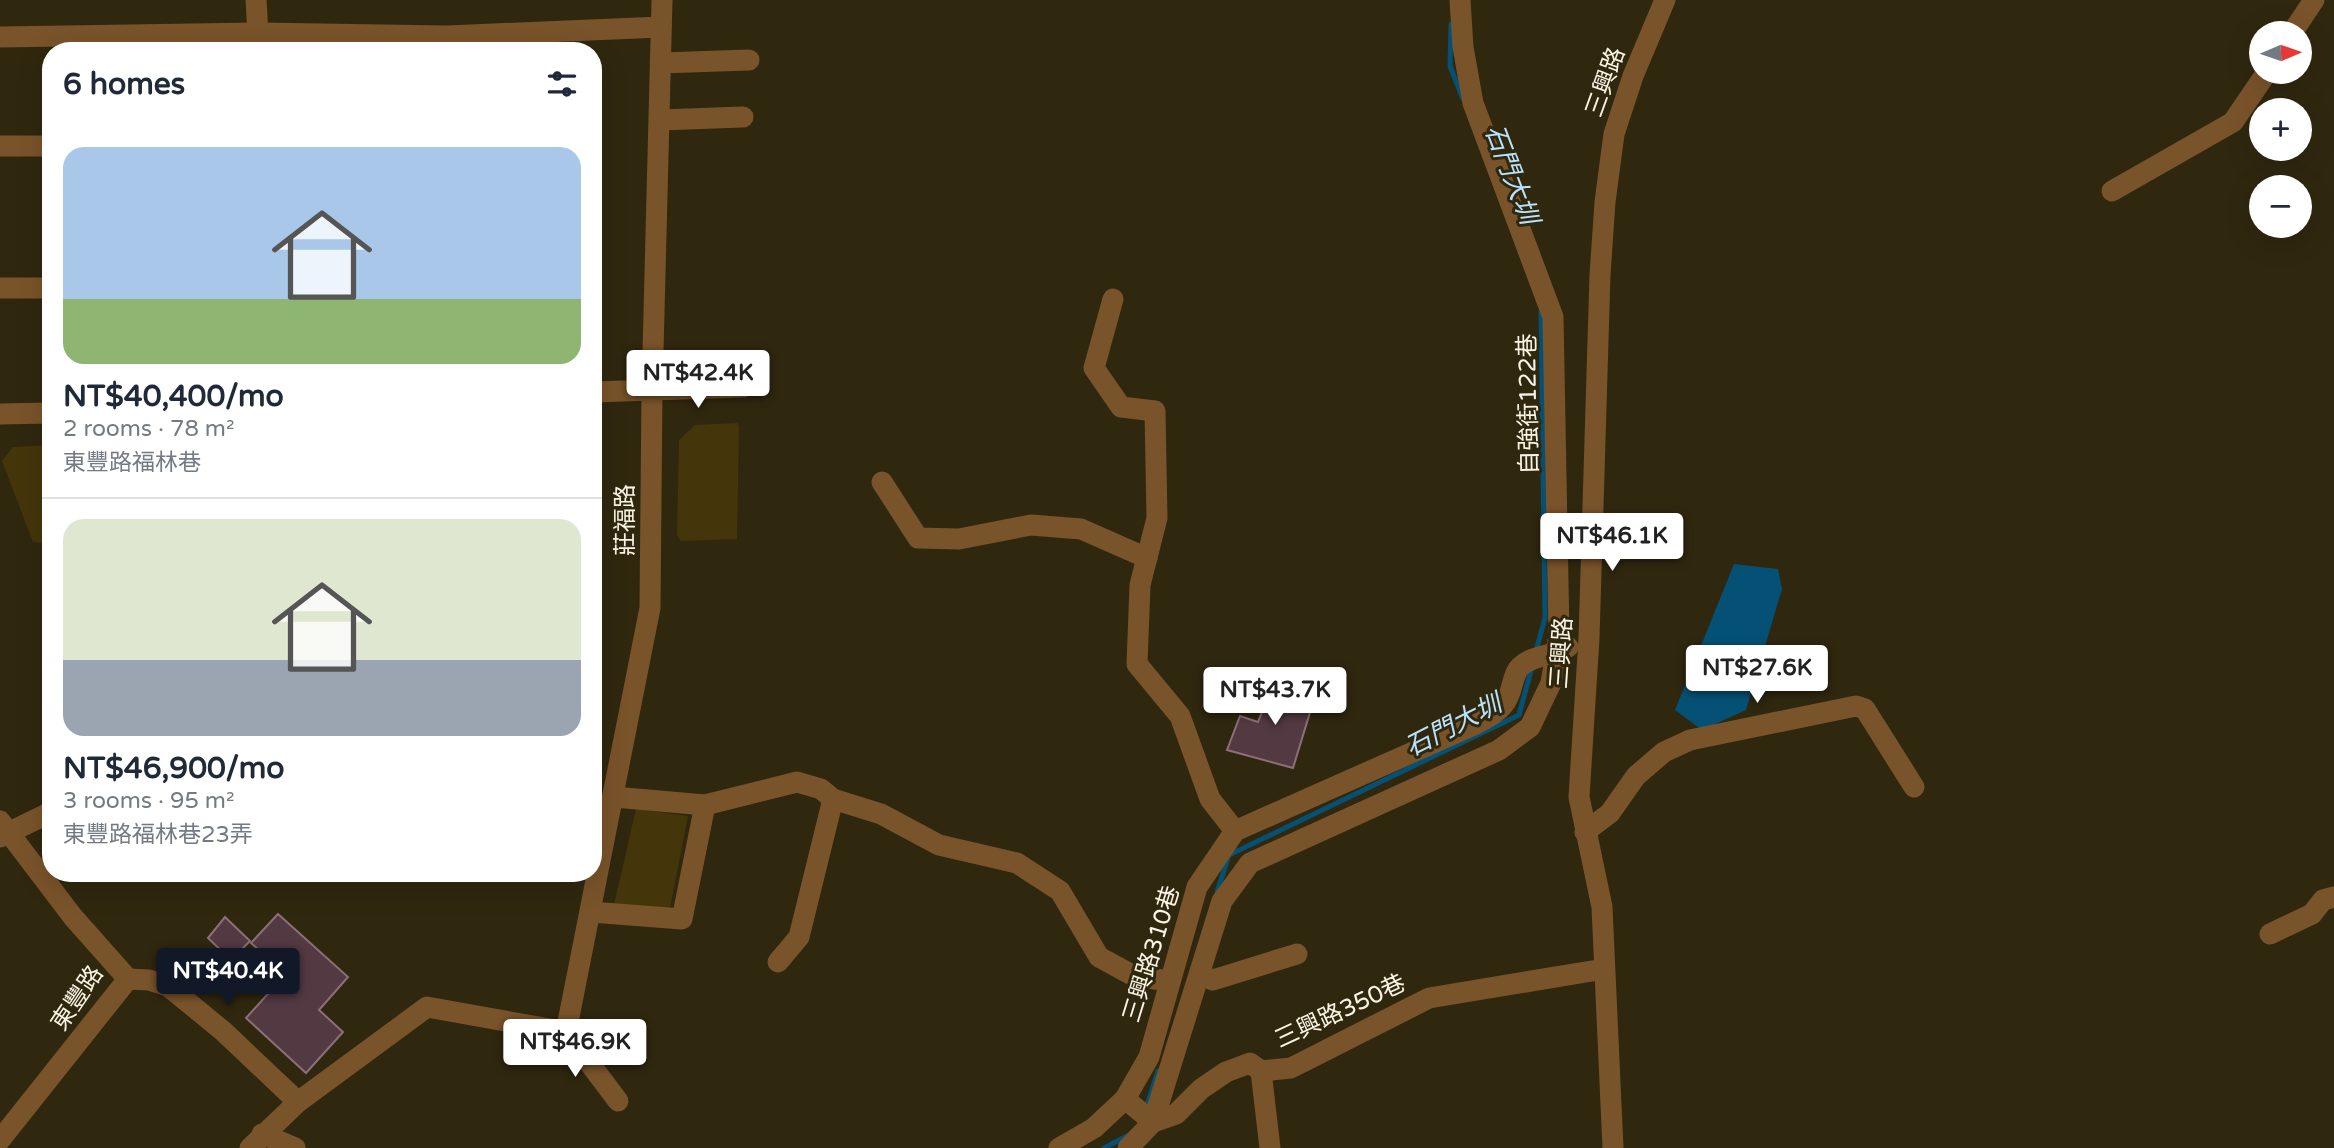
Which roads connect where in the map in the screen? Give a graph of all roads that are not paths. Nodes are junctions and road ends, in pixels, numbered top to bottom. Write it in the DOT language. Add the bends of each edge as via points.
graph roads {
  1 [pos="256,0"];
  2 [pos="662,0"];
  3 [pos="1460,0"];
  4 [pos="1665,0"];
  5 [pos="2315,0"];
  6 [pos="2300,21"];
  7 [pos="661,27"];
  8 [pos="0,37"];
  9 [pos="92,42"];
  10 [pos="259,42"];
  11 [pos="552,42"];
  12 [pos="748,60"];
  13 [pos="661,63"];
  14 [pos="2259,84"];
  15 [pos="743,117"];
  16 [pos="660,120"];
  17 [pos="0,146"];
  18 [pos="42,146"];
  19 [pos="2112,191"];
  20 [pos="42,288"];
  21 [pos="0,289"];
  22 [pos="1114,299"];
  23 [pos="743,387"];
  24 [pos="652,391"];
  25 [pos="602,393"];
  26 [pos="42,413"];
  27 [pos="0,414"];
  28 [pos="882,482"];
  29 [pos="1147,558"];
  30 [pos="1589,638"];
  31 [pos="1556,654"];
  32 [pos="1914,787"];
  33 [pos="614,797"];
  34 [pos="833,799"];
  35 [pos="705,805"];
  36 [pos="42,816"];
  37 [pos="602,823"];
  38 [pos="2,830"];
  39 [pos="1235,831"];
  40 [pos="1584,832"];
  41 [pos="42,878"];
  42 [pos="45,882"];
  43 [pos="594,882"];
  44 [pos="2334,897"];
  45 [pos="591,912"];
  46 [pos="2270,934"];
  47 [pos="1297,954"];
  48 [pos="778,962"];
  49 [pos="1604,969"];
  50 [pos="1199,975"];
  51 [pos="128,979"];
  52 [pos="1169,981"];
  53 [pos="566,1032"];
  54 [pos="1261,1071"];
  55 [pos="618,1101"];
  56 [pos="1128,1101"];
  57 [pos="298,1102"];
  58 [pos="1151,1120"];
  59 [pos="0,1140"];
  60 [pos="256,1141"];
  61 [pos="295,1148"];
  62 [pos="1059,1148"];
  63 [pos="1128,1148"];
  64 [pos="1270,1148"];
  65 [pos="1613,1148"];
  1 -- 10 [label="street"];
  2 -- 7 [label="street, 莊福路"];
  3 -- 31 [label="street, 自強街122巷" via="1474,103 1553,317"];
  4 -- 30 [label="street, 三興路" via="1614,134 1605,202"];
  5 -- 6 [label="street"];
  7 -- 11 [label="street"];
  7 -- 13 [label="street, 莊福路"];
  8 -- 9 [label="street"];
  12 -- 13 [label="street"];
  13 -- 16 [label="street, 莊福路"];
  14 -- 19 [label="street" via="2233,122"];
  15 -- 16 [label="street"];
  16 -- 24 [label="street, 莊福路"];
  17 -- 18 [label="street"];
  20 -- 21 [label="street"];
  22 -- 29 [label="street" via="1094,368 1121,407 1155,411 1157,517"];
  23 -- 24 [label="street"];
  24 -- 25 [label="street"];
  24 -- 33 [label="street, 莊福路" via="650,608"];
  26 -- 27 [label="street"];
  28 -- 29 [label="street" via="918,538 960,539 1031,525 1082,529"];
  29 -- 39 [label="street" via="1140,585 1137,664 1180,716 1210,799"];
  30 -- 31 [label="street"];
  30 -- 40 [label="street, 三興路" via="1579,797"];
  31 -- 39 [label="street" via="1518,669 1499,711 1474,725"];
  31 -- 50 [label="street" via="1551,683 1530,727 1499,750 1250,863 1222,901"];
  32 -- 40 [label="street" via="1865,709 1856,706 1690,740 1664,752 1636,776 1610,813"];
  33 -- 35 [label="street"];
  33 -- 37 [label="street, 莊福路"];
  34 -- 35 [label="street" via="821,789 797,782"];
  34 -- 48 [label="street" via="799,937"];
  34 -- 52 [label="street" via="881,814 939,845 1017,863 1060,891 1099,957 1134,976"];
  35 -- 45 [label="street" via="682,919"];
  36 -- 38 [label="street"];
  38 -- 41 [label="street, 東豐路"];
  39 -- 52 [label="street, 三興路310巷" via="1197,887"];
  40 -- 49 [label="street, 三興路" via="1602,907"];
  42 -- 51 [label="street, 東豐路"];
  43 -- 45 [label="street, 莊福路"];
  44 -- 46 [label="street" via="2323,900 2312,914"];
  45 -- 53 [label="street, 莊福路"];
  47 -- 50 [label="street" via="1213,980"];
  49 -- 54 [label="street, 三興路350巷" via="1429,998 1291,1068"];
  49 -- 65 [label="street, 三興路"];
  50 -- 58 [label="street"];
  51 -- 57 [label="street" via="167,986"];
  51 -- 59 [label="street, 東豐路"];
  52 -- 56 [label="street, 三興路310巷" via="1149,1057"];
  53 -- 55 [label="street"];
  53 -- 57 [label="street" via="428,1007"];
  54 -- 58 [label="street, 三興路350巷" via="1250,1063 1226,1072 1176,1114"];
  54 -- 64 [label="street"];
  56 -- 58 [label="street"];
  56 -- 62 [label="street, 三興路310巷"];
  57 -- 60 [label="street"];
  58 -- 63 [label="street"];
  60 -- 61 [label="street"];
}
